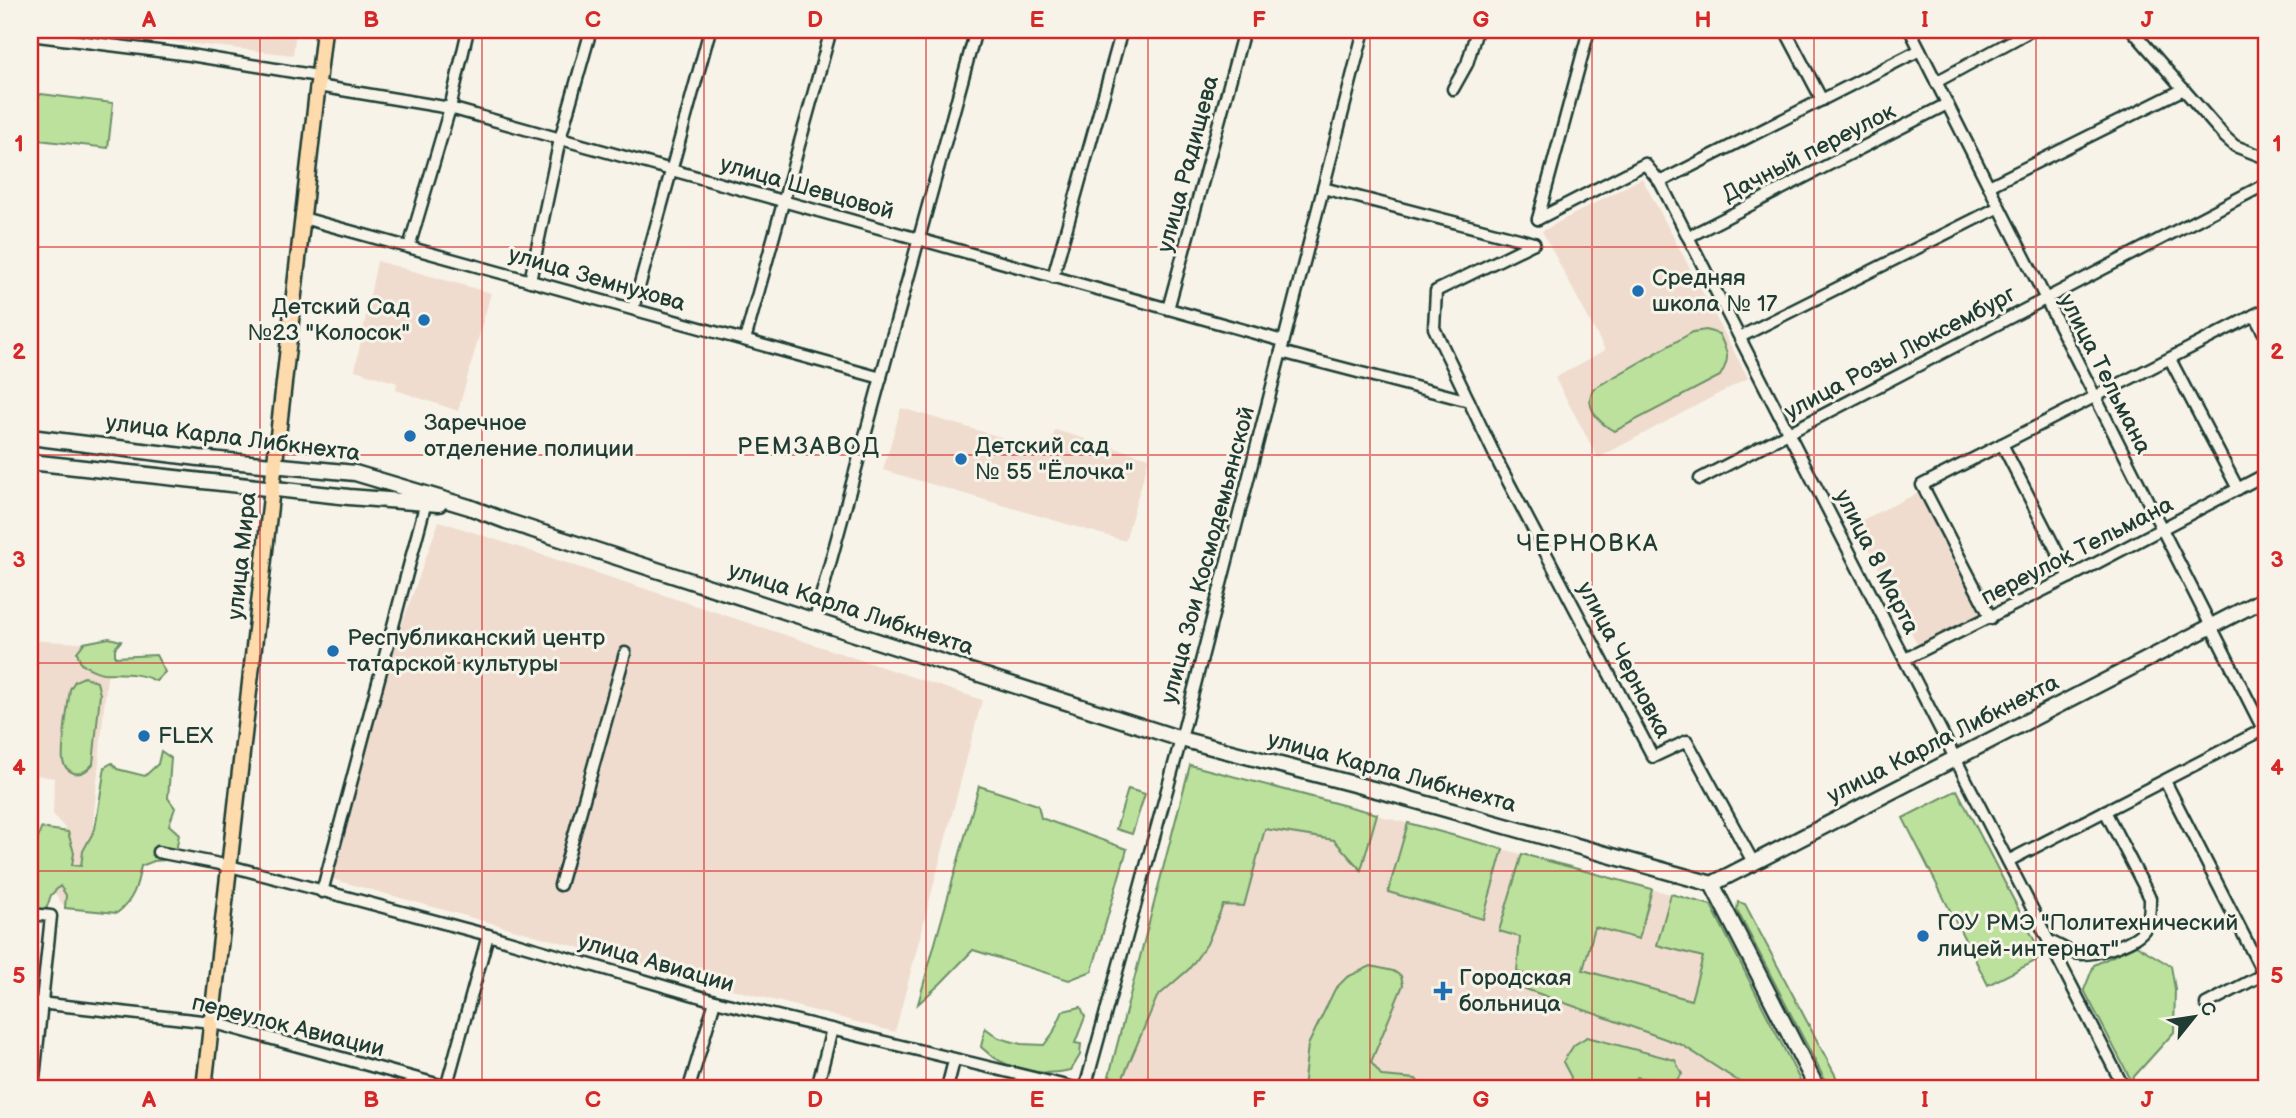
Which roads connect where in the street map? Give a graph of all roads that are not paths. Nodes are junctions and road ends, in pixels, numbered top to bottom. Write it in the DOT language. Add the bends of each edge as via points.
graph roads {
  1 [pos="324,30"];
  2 [pos="468,30"];
  3 [pos="591,30"];
  4 [pos="710,30"];
  5 [pos="831,30"];
  6 [pos="976,30"];
  7 [pos="1122,30"];
  8 [pos="1244,30"];
  9 [pos="1364,30"];
  10 [pos="1477,30"];
  11 [pos="1589,30"];
  12 [pos="1785,30"];
  13 [pos="1910,30"];
  14 [pos="2032,30"];
  15 [pos="2132,30"];
  16 [pos="30,35"];
  17 [pos="1920,50"];
  18 [pos="318,81"];
  19 [pos="1936,82"];
  20 [pos="1453,89"];
  21 [pos="2184,89"];
  22 [pos="1822,100"];
  23 [pos="1947,104"];
  24 [pos="450,108"];
  25 [pos="560,139"];
  26 [pos="2266,158"];
  27 [pos="671,170"];
  28 [pos="1660,182"];
  29 [pos="2266,184"];
  30 [pos="1989,186"];
  31 [pos="1323,188"];
  32 [pos="784,202"];
  33 [pos="1999,206"];
  34 [pos="303,218"];
  35 [pos="1688,237"];
  36 [pos="919,239"];
  37 [pos="409,247"];
  38 [pos="1054,277"];
  39 [pos="530,281"];
  40 [pos="2045,299"];
  41 [pos="633,309"];
  42 [pos="1168,309"];
  43 [pos="2266,309"];
  44 [pos="2253,315"];
  45 [pos="1740,337"];
  46 [pos="2266,337"];
  47 [pos="745,340"];
  48 [pos="1282,347"];
  49 [pos="2170,359"];
  50 [pos="881,378"];
  51 [pos="2095,398"];
  52 [pos="1469,401"];
  53 [pos="1789,433"];
  54 [pos="30,438"];
  55 [pos="2003,444"];
  56 [pos="30,462"];
  57 [pos="275,464"];
  58 [pos="2266,474"];
  59 [pos="1700,479"];
  60 [pos="272,487"];
  61 [pos="2238,489"];
  62 [pos="426,502"];
  63 [pos="469,507"];
  64 [pos="2161,530"];
  65 [pos="2070,577"];
  66 [pos="2266,598"];
  67 [pos="1991,618"];
  68 [pos="814,622"];
  69 [pos="2210,627"];
  70 [pos="625,653"];
  71 [pos="1905,659"];
  72 [pos="2265,731"];
  73 [pos="1181,738"];
  74 [pos="1955,758"];
  75 [pos="2165,781"];
  76 [pos="2105,811"];
  77 [pos="158,852"];
  78 [pos="2008,861"];
  79 [pos="1754,862"];
  80 [pos="229,866"];
  81 [pos="1712,884"];
  82 [pos="560,886"];
  83 [pos="322,892"];
  84 [pos="30,914"];
  85 [pos="488,935"];
  86 [pos="2049,940"];
  87 [pos="2265,974"];
  88 [pos="715,1001"];
  89 [pos="30,1002"];
  90 [pos="42,1003"];
  91 [pos="2207,1004"];
  92 [pos="211,1021"];
  93 [pos="832,1030"];
  94 [pos="954,1060"];
  95 [pos="32,1087"];
  96 [pos="204,1088"];
  97 [pos="448,1088"];
  98 [pos="689,1088"];
  99 [pos="817,1088"];
  100 [pos="947,1088"];
  101 [pos="1075,1088"];
  102 [pos="1085,1088"];
  103 [pos="1817,1088"];
  104 [pos="2124,1088"];
  1 -- 18 [label="main road, улица Мира"];
  2 -- 24 [label="street"];
  3 -- 25 [label="street"];
  4 -- 27 [label="street"];
  5 -- 32 [label="street"];
  6 -- 36 [label="street"];
  7 -- 38 [label="street"];
  8 -- 42 [label="street, улица Радищева"];
  9 -- 31 [label="street, улица Зои Космодемьянской"];
  10 -- 20 [label="street" via="1467,64"];
  11 -- 28 [label="street" via="1538,219 1645,164"];
  12 -- 22 [label="street"];
  13 -- 17 [label="street, улица Тельмана"];
  14 -- 19 [label="street"];
  15 -- 21 [label="street"];
  16 -- 18 [label="street, улица Шевцовой" via="190,55"];
  17 -- 19 [label="street, улица Тельмана"];
  17 -- 22 [label="street"];
  18 -- 24 [label="street, улица Шевцовой"];
  18 -- 34 [label="main road, улица Мира"];
  19 -- 23 [label="street, улица Тельмана"];
  21 -- 26 [label="street" via="2235,146"];
  21 -- 30 [label="street"];
  22 -- 28 [label="street"];
  23 -- 30 [label="street, улица Тельмана"];
  23 -- 35 [label="street, Дачный переулок"];
  24 -- 25 [label="street, улица Шевцовой"];
  24 -- 37 [label="street"];
  25 -- 27 [label="street, улица Шевцовой"];
  25 -- 39 [label="street"];
  27 -- 32 [label="street, улица Шевцовой"];
  27 -- 41 [label="street"];
  28 -- 35 [label="street, улица 8 Марта"];
  29 -- 40 [label="street, улица Розы Люксембург"];
  30 -- 33 [label="street, улица Тельмана"];
  31 -- 48 [label="street, улица Зои Космодемьянской"];
  31 -- 52 [label="street, улица Черновка" via="1534,243 1436,291 1434,328"];
  32 -- 36 [label="street, улица Шевцовой"];
  32 -- 47 [label="street"];
  33 -- 40 [label="street, улица Тельмана"];
  33 -- 45 [label="street"];
  34 -- 37 [label="street, улица Земнухова"];
  34 -- 57 [label="main road, улица Мира"];
  35 -- 45 [label="street, улица 8 Марта"];
  36 -- 38 [label="street, улица Шевцовой"];
  36 -- 50 [label="street"];
  37 -- 39 [label="street, улица Земнухова"];
  38 -- 42 [label="street, улица Шевцовой"];
  39 -- 41 [label="street, улица Земнухова"];
  40 -- 51 [label="street, улица Тельмана"];
  40 -- 53 [label="street, улица Розы Люксембург"];
  41 -- 47 [label="street, улица Земнухова"];
  42 -- 48 [label="street, улица Шевцовой"];
  43 -- 44 [label="street"];
  44 -- 46 [label="street"];
  44 -- 49 [label="street"];
  45 -- 53 [label="street, улица 8 Марта"];
  47 -- 50 [label="street, улица Земнухова"];
  48 -- 52 [label="street, улица Шевцовой"];
  48 -- 73 [label="street, улица Зои Космодемьянской"];
  49 -- 51 [label="street"];
  49 -- 61 [label="street"];
  50 -- 68 [label="street"];
  51 -- 55 [label="street"];
  51 -- 64 [label="street, улица Тельмана"];
  52 -- 79 [label="street, улица Черновка" via="1653,757 1687,741"];
  53 -- 59 [label="street, улица Розы Люксембург"];
  53 -- 71 [label="street, улица 8 Марта"];
  54 -- 57 [label="main road, улица Карла Либкнехта"];
  55 -- 65 [label="street"];
  55 -- 67 [label="street" via="1922,485"];
  56 -- 60 [label="main road, улица Карла Либкнехта"];
  57 -- 60 [label="main road, улица Мира"];
  57 -- 63 [label="main road, улица Карла Либкнехта" via="355,473"];
  58 -- 61 [label="street, переулок Тельмана"];
  60 -- 62 [label="main road, улица Карла Либкнехта"];
  60 -- 80 [label="main road, улица Мира"];
  61 -- 64 [label="street, переулок Тельмана"];
  62 -- 63 [label="main road, улица Карла Либкнехта"];
  62 -- 83 [label="street"];
  63 -- 68 [label="main road, улица Карла Либкнехта"];
  64 -- 65 [label="street, переулок Тельмана"];
  64 -- 69 [label="street, улица Тельмана"];
  65 -- 67 [label="street, переулок Тельмана"];
  66 -- 69 [label="main road, улица Карла Либкнехта"];
  67 -- 71 [label="street, переулок Тельмана"];
  68 -- 73 [label="main road, улица Карла Либкнехта"];
  69 -- 72 [label="street, улица Тельмана"];
  69 -- 74 [label="main road, улица Карла Либкнехта"];
  70 -- 82 [label="street"];
  71 -- 74 [label="street, улица 8 Марта"];
  72 -- 75 [label="street"];
  73 -- 81 [label="main road, улица Карла Либкнехта"];
  73 -- 102 [label="street, улица Зои Космодемьянской"];
  74 -- 78 [label="street, улица 8 Марта"];
  74 -- 79 [label="main road, улица Карла Либкнехта"];
  75 -- 76 [label="street"];
  75 -- 87 [label="street"];
  76 -- 78 [label="street"];
  76 -- 86 [label="street" via="2150,898 2145,929 2130,941 2098,952 2076,954"];
  77 -- 80 [label="street, улица Авиации"];
  78 -- 86 [label="street, улица 8 Марта"];
  79 -- 81 [label="main road, улица Карла Либкнехта"];
  80 -- 83 [label="street, улица Авиации"];
  80 -- 92 [label="main road, улица Мира"];
  81 -- 103 [label="main road"];
  83 -- 85 [label="street, улица Авиации"];
  84 -- 90 [label="street" via="51,916"];
  85 -- 88 [label="street, улица Авиации"];
  85 -- 97 [label="street"];
  86 -- 104 [label="street, улица 8 Марта"];
  87 -- 91 [label="street"];
  88 -- 93 [label="street, улица Авиации"];
  88 -- 98 [label="street"];
  89 -- 90 [label="street, переулок Авиации"];
  90 -- 92 [label="street, переулок Авиации"];
  90 -- 95 [label="street"];
  92 -- 96 [label="main road, улица Мира"];
  92 -- 97 [label="street, переулок Авиации"];
  93 -- 94 [label="street, улица Авиации"];
  93 -- 99 [label="street"];
  94 -- 100 [label="street"];
  94 -- 101 [label="street, улица Авиации"];
}
